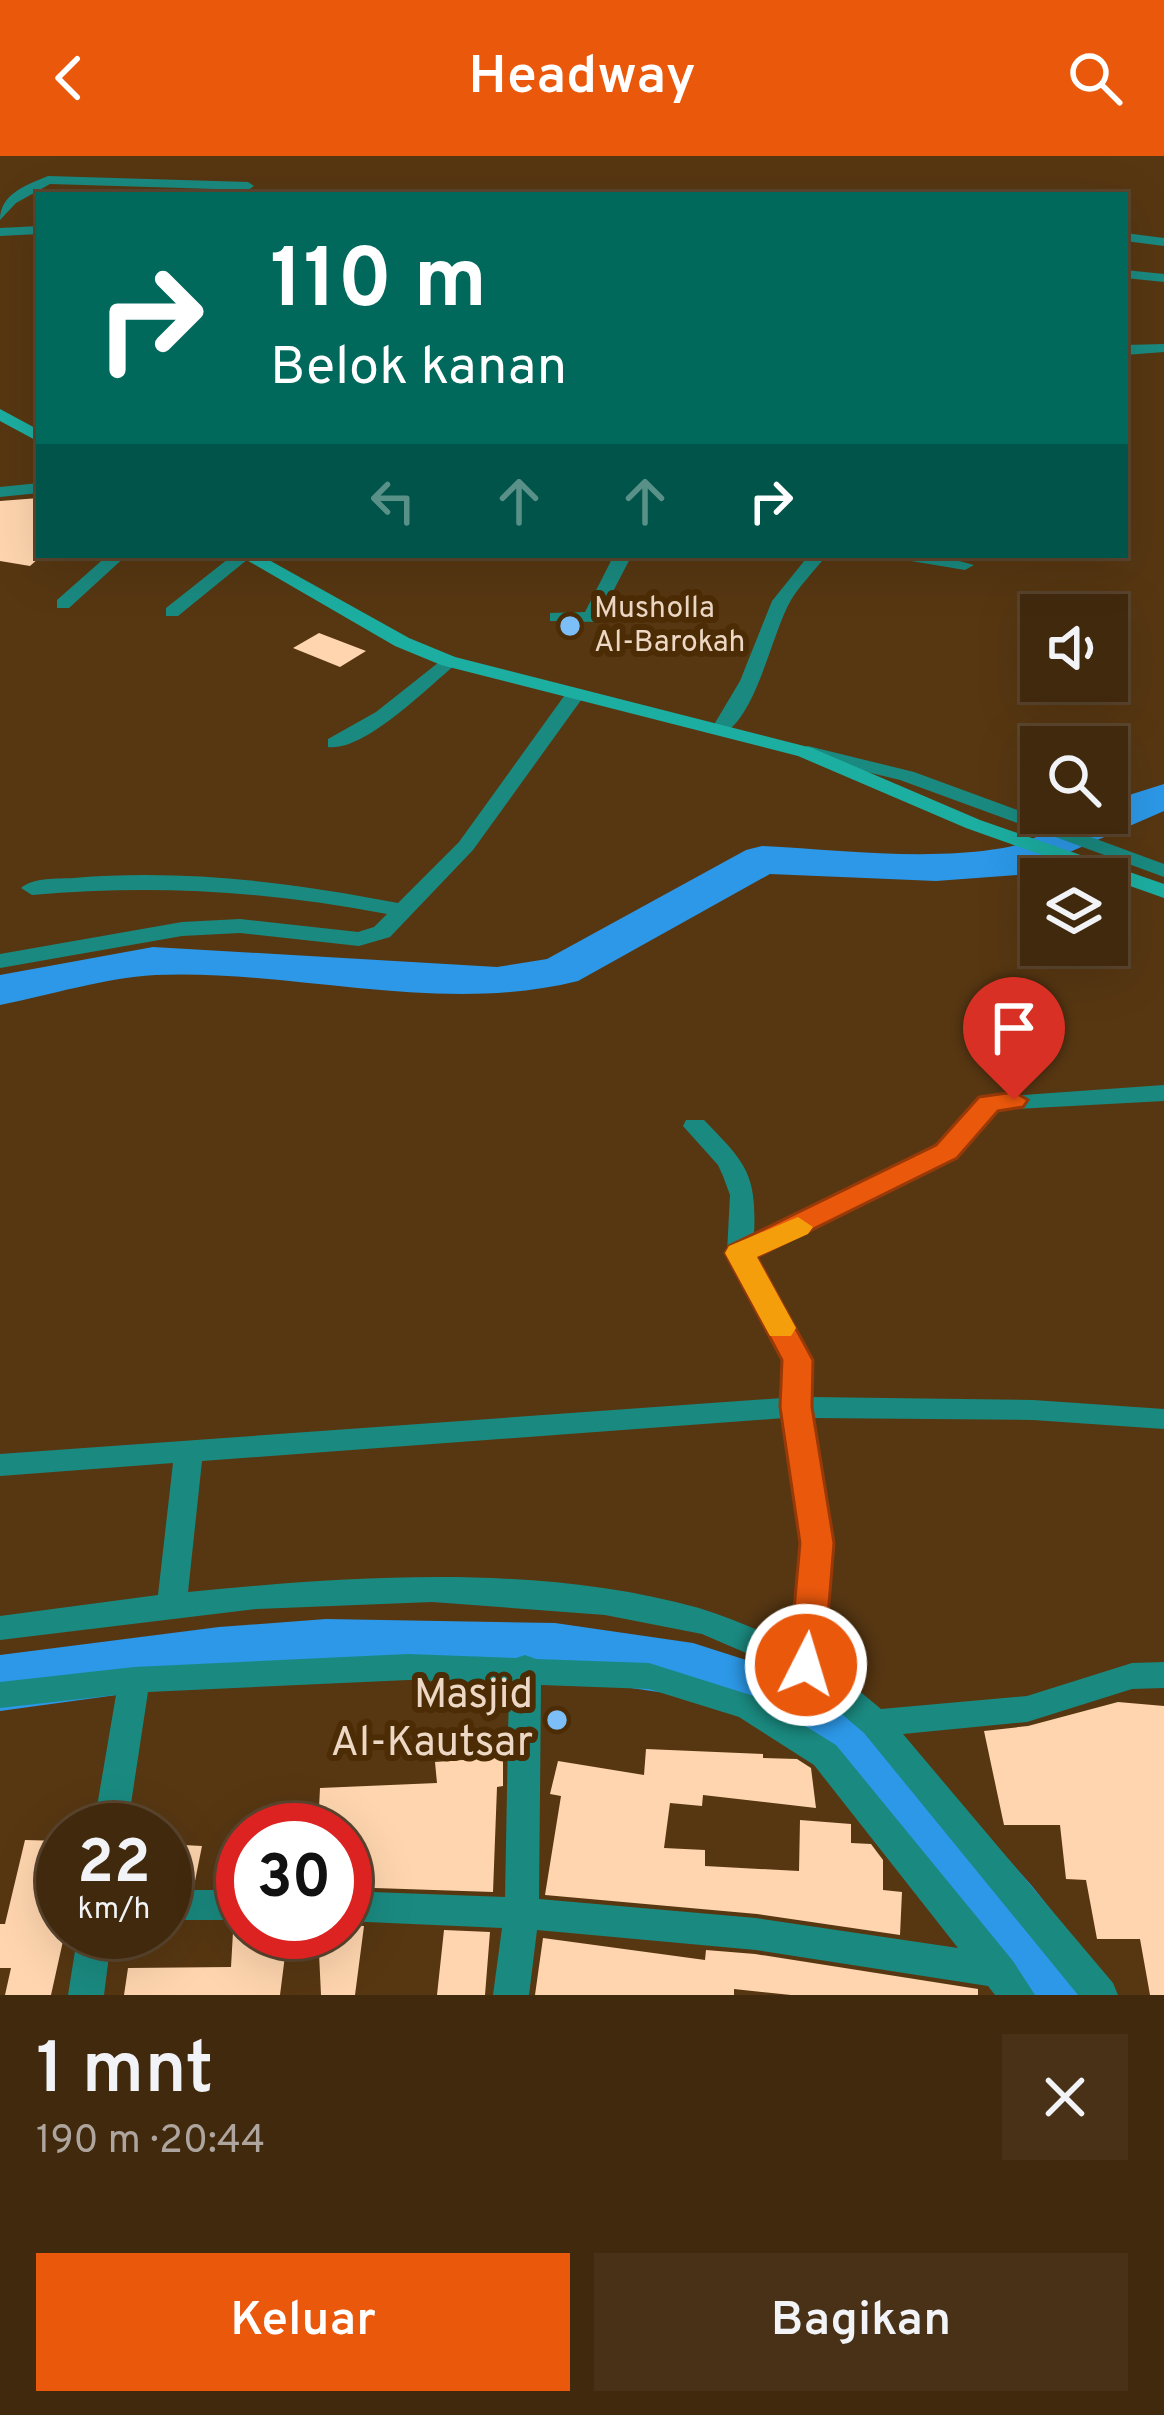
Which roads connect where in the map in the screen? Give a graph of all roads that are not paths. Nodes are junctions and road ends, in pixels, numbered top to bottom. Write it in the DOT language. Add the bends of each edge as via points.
graph roads {
  1 [pos="248,186"];
  2 [pos="0,216"];
  3 [pos="36,230"];
  4 [pos="0,232"];
  5 [pos="1128,237"];
  6 [pos="1164,242"];
  7 [pos="1128,274"];
  8 [pos="1164,278"];
  9 [pos="1164,348"];
  10 [pos="1128,350"];
  11 [pos="0,414"];
  12 [pos="36,434"];
  13 [pos="36,488"];
  14 [pos="0,492"];
  15 [pos="115,558"];
  16 [pos="241,558"];
  17 [pos="250,558"];
  18 [pos="621,558"];
  19 [pos="816,558"];
  20 [pos="922,558"];
  21 [pos="964,565"];
  22 [pos="63,604"];
  23 [pos="172,612"];
  24 [pos="556,617"];
  25 [pos="448,661"];
  26 [pos="574,696"];
  27 [pos="722,728"];
  28 [pos="335,743"];
  29 [pos="806,752"];
  30 [pos="1164,871"];
  31 [pos="32,887"];
  32 [pos="1164,891"];
  33 [pos="403,911"];
  34 [pos="0,961"];
  35 [pos="1164,1093"];
  36 [pos="695,1126"];
  37 [pos="740,1253"];
  38 [pos="796,1407"];
  39 [pos="1164,1419"];
  40 [pos="189,1452"];
  41 [pos="0,1465"];
  42 [pos="172,1603"];
  43 [pos="0,1628"];
  44 [pos="806,1665"];
  45 [pos="525,1668"];
  46 [pos="1164,1675"];
  47 [pos="134,1680"];
  48 [pos="0,1696"];
  49 [pos="875,1723"];
  50 [pos="114,1803"];
  51 [pos="372,1907"];
  52 [pos="522,1910"];
  53 [pos="91,1959"];
  54 [pos="1009,1983"];
  55 [pos="86,1995"];
  56 [pos="511,1995"];
  57 [pos="1100,1995"];
  1 -- 2 [label="street" via="54,179 11,200"];
  3 -- 4 [label="street"];
  5 -- 6 [label="street"];
  7 -- 8 [label="street"];
  9 -- 10 [label="street"];
  11 -- 12 [label="street"];
  13 -- 14 [label="street"];
  15 -- 22 [label="street"];
  16 -- 23 [label="street"];
  17 -- 25 [label="street"];
  18 -- 24 [label="street" via="591,618"];
  19 -- 27 [label="street" via="782,601"];
  20 -- 21 [label="street"];
  25 -- 26 [label="street"];
  25 -- 28 [label="street" via="383,716"];
  26 -- 27 [label="street"];
  26 -- 33 [label="street" via="466,846"];
  27 -- 29 [label="street"];
  29 -- 30 [label="street" via="907,776"];
  29 -- 32 [label="street" via="973,824"];
  31 -- 33 [label="street" via="201,879"];
  33 -- 34 [label="street" via="382,932 359,939 201,928"];
  35 -- 37 [label="street" via="989,1103 946,1152"];
  36 -- 37 [label="street" via="729,1161 743,1195"];
  37 -- 38 [label="street" via="798,1360"];
  38 -- 39 [label="street"];
  38 -- 40 [label="street"];
  38 -- 44 [label="street" via="817,1543"];
  40 -- 41 [label="street"];
  40 -- 42 [label="street"];
  42 -- 43 [label="street"];
  42 -- 44 [label="street" via="434,1592 575,1600 692,1618"];
  44 -- 49 [label="street"];
  45 -- 47 [label="street"];
  45 -- 52 [label="street"];
  45 -- 54 [label="street" via="649,1676 749,1707 825,1755"];
  46 -- 49 [label="street" via="1132,1676 1027,1709"];
  47 -- 48 [label="street"];
  47 -- 50 [label="street"];
  49 -- 57 [label="street"];
  51 -- 52 [label="street"];
  52 -- 54 [label="street" via="668,1921"];
  52 -- 56 [label="street"];
  53 -- 55 [label="street"];
}
